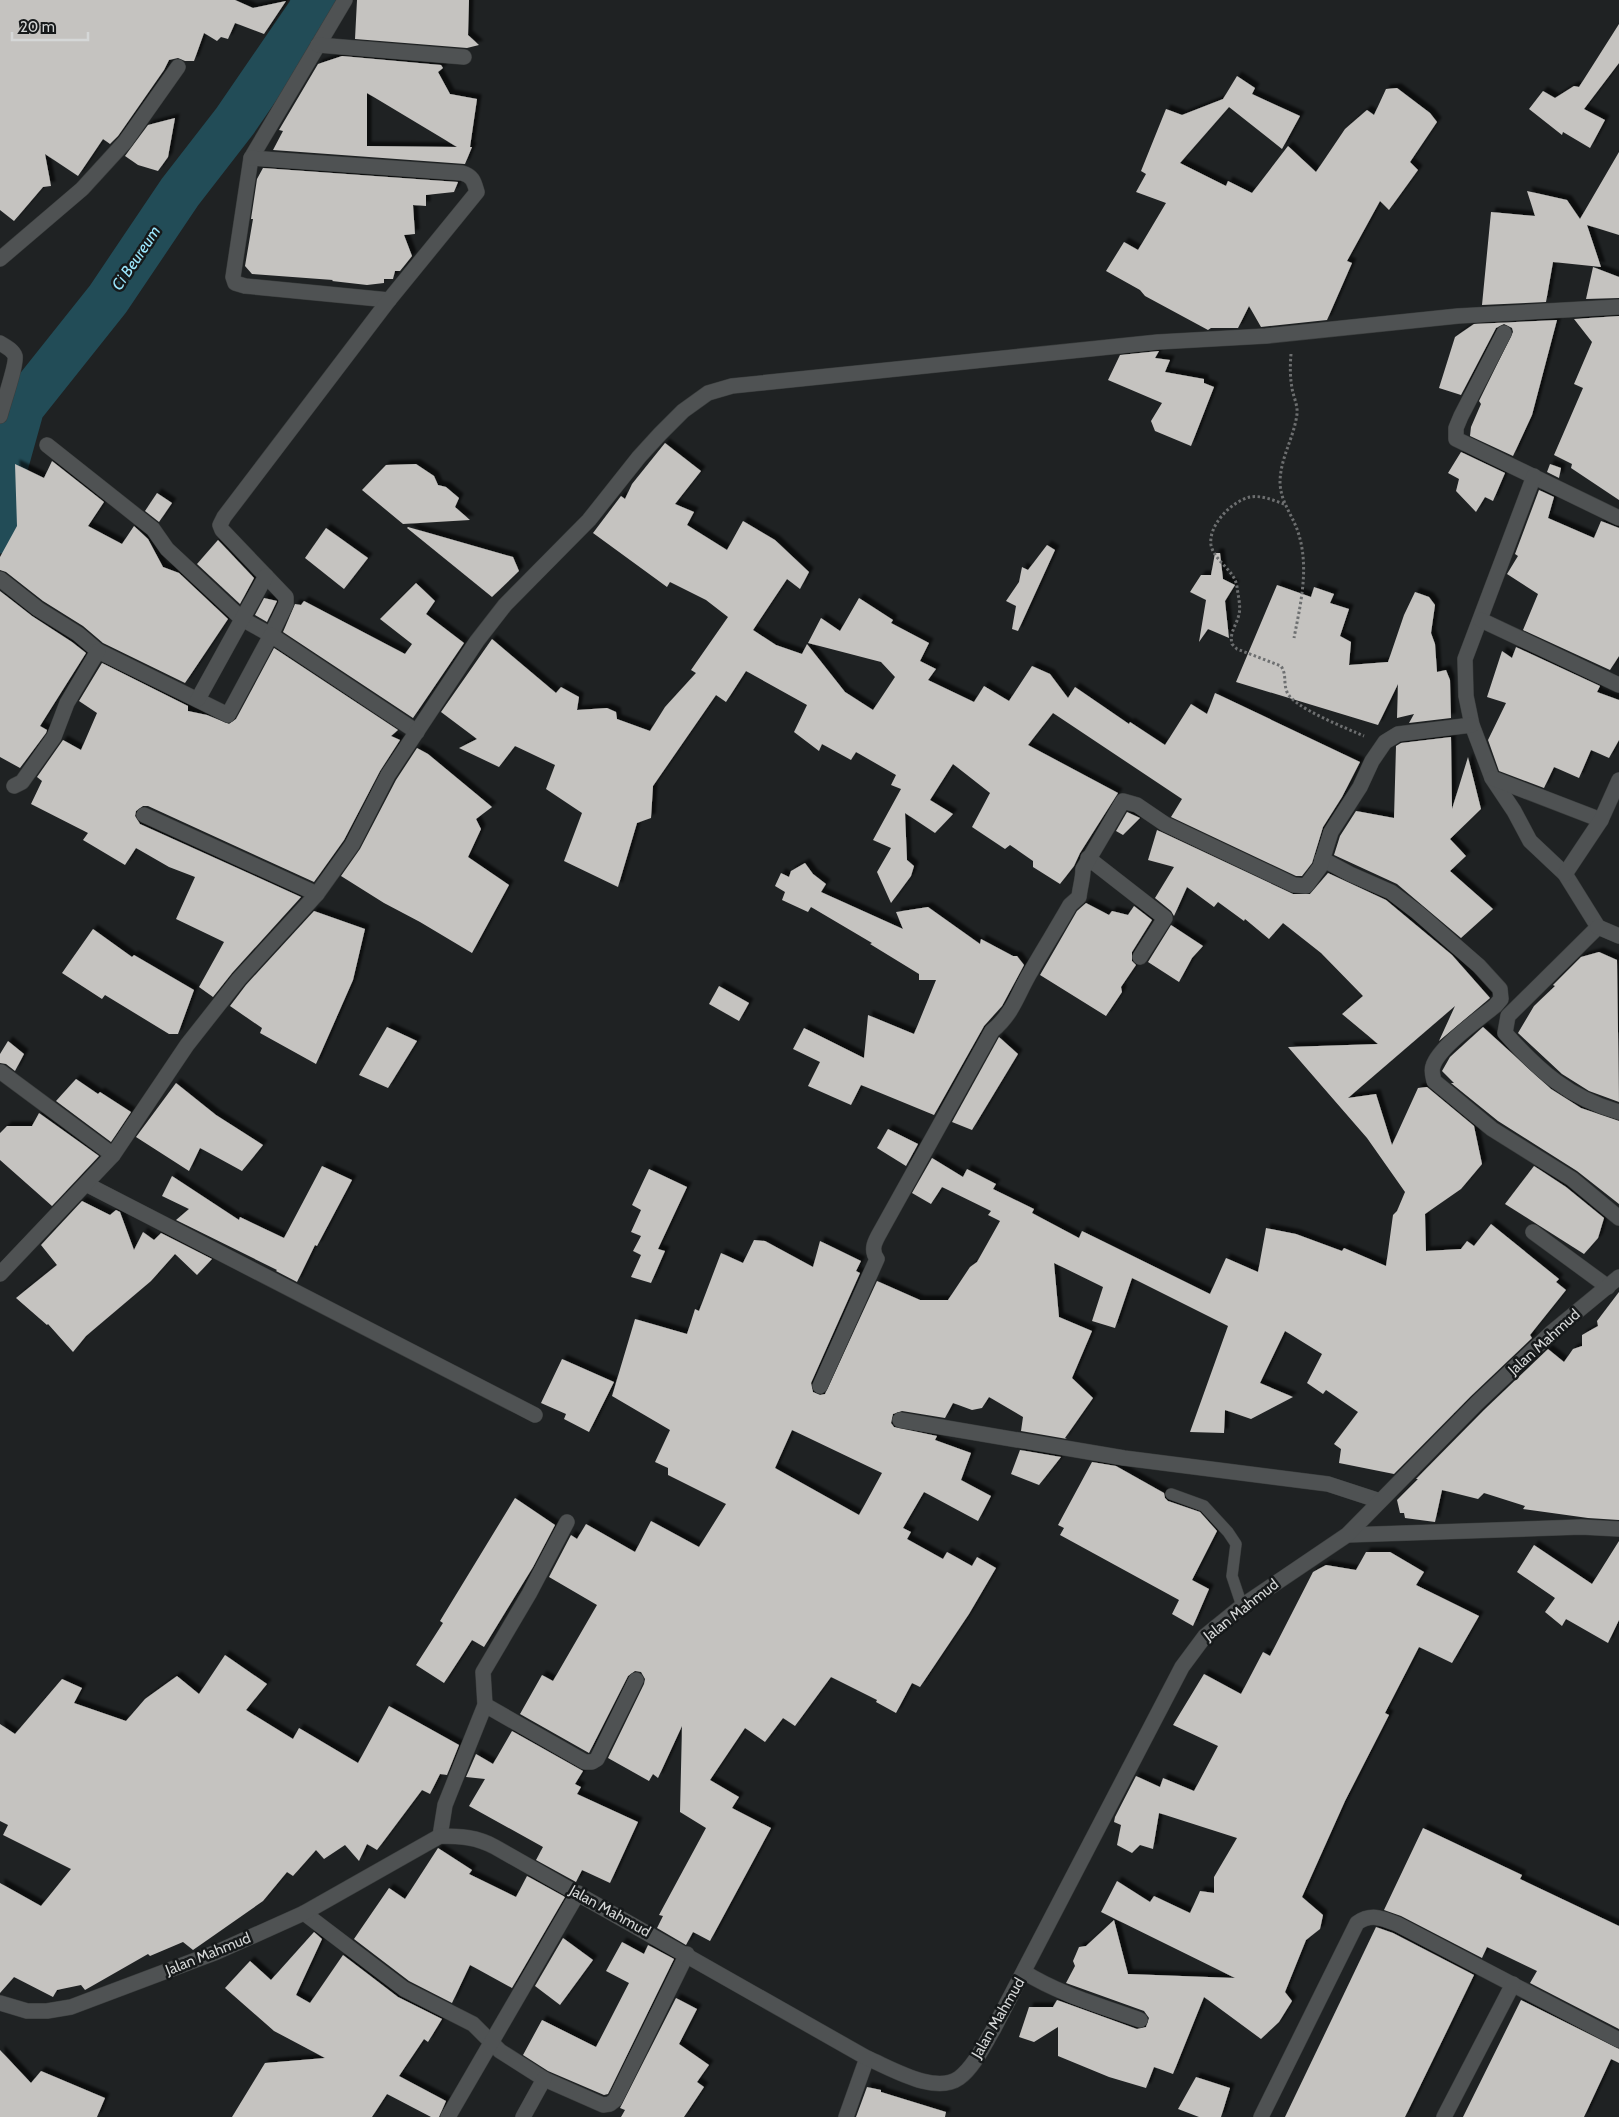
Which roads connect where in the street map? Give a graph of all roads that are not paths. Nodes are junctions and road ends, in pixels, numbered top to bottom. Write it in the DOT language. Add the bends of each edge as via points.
graph roads {
  1 [pos="345,0"];
  2 [pos="318,45"];
  3 [pos="464,57"];
  4 [pos="178,67"];
  5 [pos="251,158"];
  6 [pos="0,259"];
  7 [pos="389,300"];
  8 [pos="1619,307"];
  9 [pos="1504,333"];
  10 [pos="0,342"];
  11 [pos="0,416"];
  12 [pos="47,444"];
  13 [pos="1534,476"];
  14 [pos="1619,518"];
  15 [pos="266,576"];
  16 [pos="4,583"];
  17 [pos="242,619"];
  18 [pos="1481,620"];
  19 [pos="271,635"];
  20 [pos="98,651"];
  21 [pos="1619,684"];
  22 [pos="198,699"];
  23 [pos="1472,725"];
  24 [pos="418,732"];
  25 [pos="1492,778"];
  26 [pos="1619,780"];
  27 [pos="14,786"];
  28 [pos="144,815"];
  29 [pos="1601,820"];
  30 [pos="1088,858"];
  31 [pos="1322,859"];
  32 [pos="1565,874"];
  33 [pos="317,894"];
  34 [pos="1598,927"];
  35 [pos="1619,936"];
  36 [pos="1140,957"];
  37 [pos="1,1072"];
  38 [pos="1619,1112"];
  39 [pos="113,1156"];
  40 [pos="86,1184"];
  41 [pos="1619,1218"];
  42 [pos="1533,1232"];
  43 [pos="0,1274"];
  44 [pos="1614,1282"];
  45 [pos="820,1386"];
  46 [pos="535,1415"];
  47 [pos="900,1420"];
  48 [pos="1171,1494"];
  49 [pos="1380,1501"];
  50 [pos="567,1522"];
  51 [pos="1619,1529"];
  52 [pos="1347,1535"];
  53 [pos="1242,1606"];
  54 [pos="636,1680"];
  55 [pos="485,1705"];
  56 [pos="440,1836"];
  57 [pos="578,1893"];
  58 [pos="304,1913"];
  59 [pos="687,1954"];
  60 [pos="1024,1972"];
  61 [pos="1513,1984"];
  62 [pos="0,2003"];
  63 [pos="1140,2020"];
  64 [pos="1619,2040"];
  65 [pos="492,2044"];
  66 [pos="868,2058"];
  67 [pos="544,2079"];
  68 [pos="448,2117"];
  69 [pos="523,2117"];
  70 [pos="846,2117"];
  71 [pos="1261,2117"];
  72 [pos="1444,2117"];
  1 -- 2 [label="street"];
  2 -- 3 [label="street"];
  2 -- 5 [label="street"];
  4 -- 6 [label="street" via="125,142 82,189"];
  5 -- 7 [label="street" via="233,277 235,283"];
  5 -- 7 [label="street" via="469,176 477,192"];
  7 -- 15 [label="street" via="220,525"];
  8 -- 24 [label="street" via="1458,316 1292,333 1158,342 732,386 708,393 660,434 590,520 505,605 477,641"];
  9 -- 13 [label="street" via="1461,416 1456,439"];
  10 -- 11 [label="street" via="12,351 16,364"];
  12 -- 17 [label="street" via="153,529 167,549"];
  13 -- 14 [label="street"];
  13 -- 18 [label="street"];
  15 -- 17 [label="street"];
  15 -- 19 [label="street" via="286,597 286,604"];
  16 -- 20 [label="street"];
  17 -- 19 [label="street"];
  17 -- 22 [label="street"];
  18 -- 21 [label="street"];
  18 -- 23 [label="street" via="1465,659 1466,696"];
  19 -- 22 [label="street" via="228,715"];
  19 -- 24 [label="street"];
  20 -- 22 [label="street"];
  20 -- 27 [label="street" via="67,703 54,736 22,782"];
  23 -- 25 [label="street"];
  23 -- 31 [label="street" via="1398,734 1385,742 1331,832"];
  24 -- 33 [label="street" via="388,776 352,845"];
  25 -- 29 [label="street"];
  25 -- 32 [label="street" via="1530,841"];
  26 -- 29 [label="street"];
  28 -- 33 [label="street"];
  29 -- 32 [label="street"];
  30 -- 31 [label="street" via="1123,801 1137,805 1165,824 1297,886 1307,886"];
  30 -- 36 [label="street" via="1165,918"];
  30 -- 45 [label="street" via="1079,897 1070,905 1029,974 1012,1010 992,1031 874,1244 873,1250 878,1259"];
  31 -- 41 [label="street" via="1391,892 1479,966 1500,989 1501,999 1495,1006 1440,1053 1433,1065 1434,1081 1492,1129 1572,1179"];
  32 -- 34 [label="street"];
  33 -- 39 [label="street" via="263,952 193,1038"];
  34 -- 35 [label="street"];
  34 -- 38 [label="street" via="1508,1016 1505,1033 1546,1075 1593,1103"];
  37 -- 39 [label="street"];
  39 -- 40 [label="street"];
  40 -- 43 [label="street"];
  40 -- 46 [label="street"];
  42 -- 44 [label="street"];
  44 -- 49 [label="street, Jalan Mahmud" via="1511,1371"];
  47 -- 49 [label="street" via="1124,1458 1328,1484"];
  48 -- 53 [label="lane" via="1204,1506 1236,1544 1232,1576"];
  49 -- 52 [label="street, Jalan Mahmud"];
  50 -- 55 [label="street" via="483,1672"];
  51 -- 52 [label="street"];
  52 -- 53 [label="street, Jalan Mahmud"];
  53 -- 60 [label="street, Jalan Mahmud" via="1205,1636 1187,1658"];
  54 -- 55 [label="street" via="597,1759 592,1762 585,1762"];
  55 -- 56 [label="street" via="445,1805"];
  56 -- 57 [label="street, Jalan Mahmud" via="464,1836 483,1841"];
  56 -- 58 [label="street, Jalan Mahmud"];
  57 -- 59 [label="street, Jalan Mahmud"];
  57 -- 65 [label="street"];
  58 -- 62 [label="street, Jalan Mahmud" via="217,1952 71,2007 27,2011"];
  58 -- 65 [label="street" via="404,1989 473,2024"];
  59 -- 66 [label="street, Jalan Mahmud"];
  59 -- 67 [label="street" via="616,2100 603,2105"];
  60 -- 63 [label="street" via="1040,1982"];
  60 -- 66 [label="street, Jalan Mahmud" via="994,2030 959,2078 944,2083 924,2082"];
  61 -- 64 [label="street"];
  61 -- 71 [label="street" via="1397,1924 1374,1916 1366,1917 1357,1923"];
  61 -- 72 [label="street"];
  65 -- 67 [label="street"];
  65 -- 68 [label="street"];
  66 -- 70 [label="street"];
  67 -- 69 [label="street"];
}
